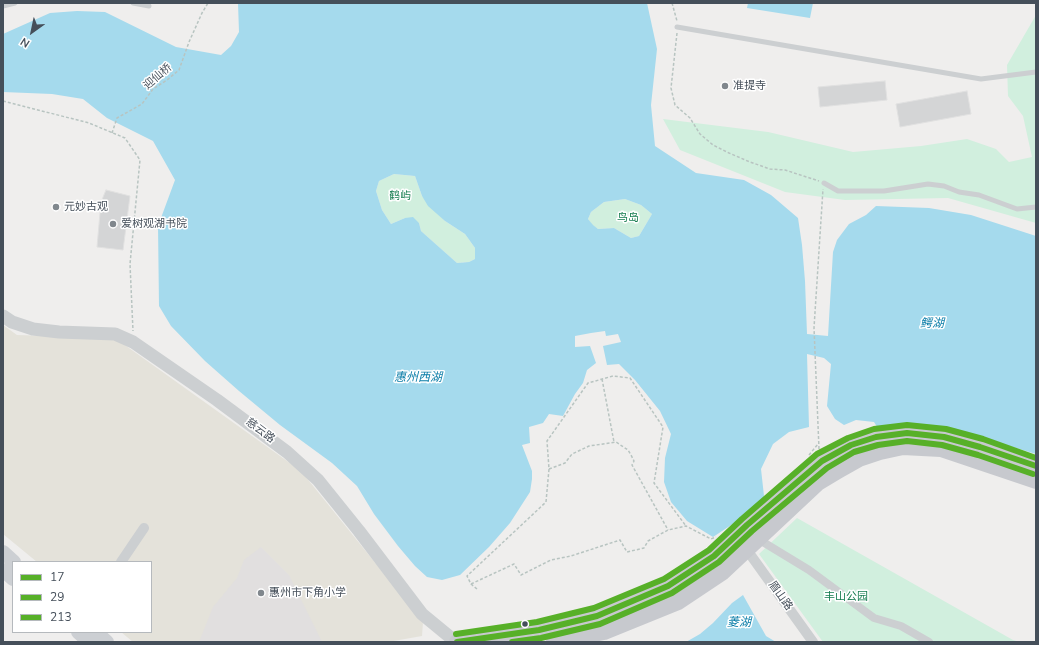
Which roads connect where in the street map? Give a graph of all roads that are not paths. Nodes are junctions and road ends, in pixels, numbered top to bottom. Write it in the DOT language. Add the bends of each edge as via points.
graph roads {
  1 [pos="15,3"];
  2 [pos="133,3"];
  3 [pos="3,6"];
  4 [pos="149,6"];
  5 [pos="677,27"];
  6 [pos="1036,72"];
  7 [pos="824,183"];
  8 [pos="1036,207"];
  9 [pos="3,316"];
  10 [pos="1036,466"];
  11 [pos="1036,481"];
  12 [pos="144,528"];
  13 [pos="758,538"];
  14 [pos="747,550"];
  15 [pos="3,552"];
  16 [pos="13,561"];
  17 [pos="122,561"];
  18 [pos="3,570"];
  19 [pos="12,578"];
  20 [pos="81,633"];
  21 [pos="101,639"];
  22 [pos="456,642"];
  23 [pos="554,642"];
  24 [pos="813,642"];
  25 [pos="929,642"];
  1 -- 3 [label="lane"];
  2 -- 4 [label="lane"];
  5 -- 6 [label="lane" via="981,79"];
  7 -- 8 [label="lane" via="838,191 884,191 928,184 979,195 1017,209"];
  9 -- 22 [label="street, 慈云路" via="32,329 115,334 133,342 217,400 287,452 318,480 422,614"];
  10 -- 22 [label="main road" via="944,437 907,433 876,437 851,445 822,461 714,556 668,586 597,616 539,630"];
  11 -- 13 [label="main road" via="941,449 903,447 859,459 818,483"];
  12 -- 17 [label="street"];
  13 -- 14 [label="main road"];
  13 -- 25 [label="street" via="809,570 874,618 901,626"];
  14 -- 23 [label="main road" via="723,572 678,602 604,632"];
  14 -- 24 [label="street, 眉山路"];
  15 -- 16 [label="main road"];
  18 -- 19 [label="main road"];
  20 -- 21 [label="main road"];
}
